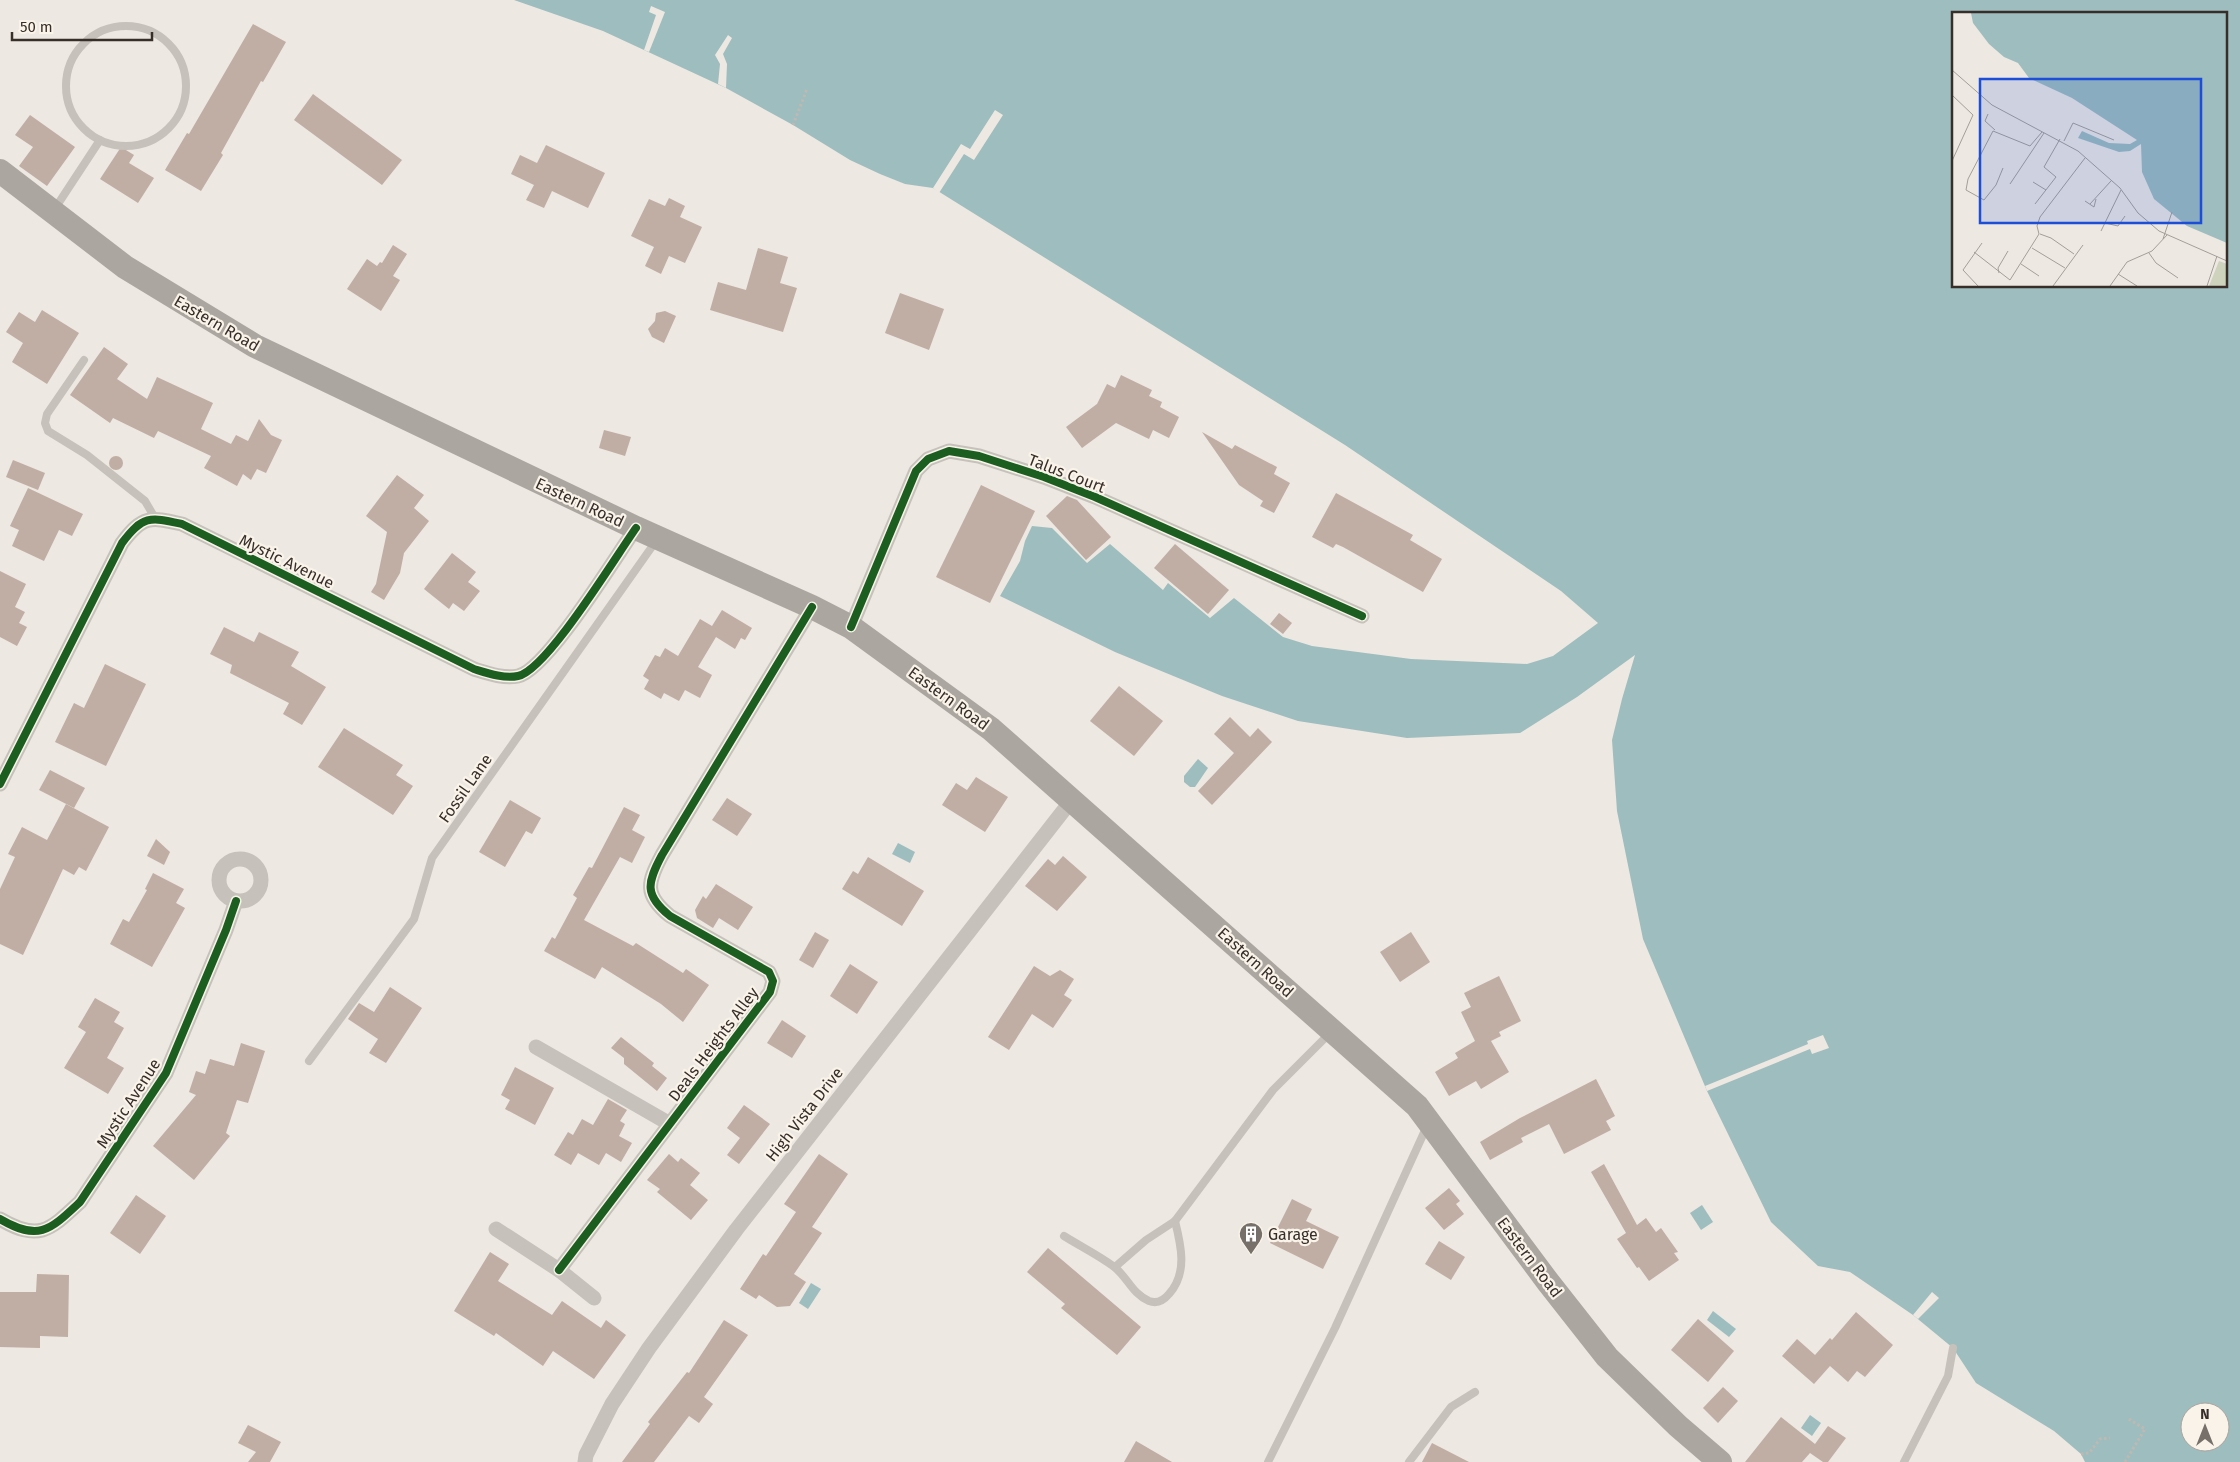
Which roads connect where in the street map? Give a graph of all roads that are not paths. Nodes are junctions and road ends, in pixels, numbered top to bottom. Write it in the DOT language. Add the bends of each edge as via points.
graph roads {
  1 [pos="100,140"];
  2 [pos="0,171"];
  3 [pos="53,212"];
  4 [pos="84,360"];
  5 [pos="155,518"];
  6 [pos="636,528"];
  7 [pos="659,537"];
  8 [pos="812,606"];
  9 [pos="1362,616"];
  10 [pos="851,627"];
  11 [pos="0,784"];
  12 [pos="1071,801"];
  13 [pos="236,901"];
  14 [pos="1332,1030"];
  15 [pos="536,1047"];
  16 [pos="309,1061"];
  17 [pos="1429,1122"];
  18 [pos="670,1124"];
  19 [pos="0,1219"];
  20 [pos="1175,1221"];
  21 [pos="496,1229"];
  22 [pos="1064,1236"];
  23 [pos="1115,1267"];
  24 [pos="559,1270"];
  25 [pos="594,1298"];
  26 [pos="1953,1348"];
  27 [pos="1475,1392"];
  28 [pos="1271,1461"];
  29 [pos="585,1462"];
  30 [pos="1409,1462"];
  31 [pos="1720,1462"];
  32 [pos="1904,1462"];
  1 -- 1 [label="lane" via="84,129 73,114 67,95 67,76 73,58 84,43 100,32 118,26 137,27 155,33 172,46 183,64 187,84 184,104 175,122 160,136 140,144 120,146"];
  1 -- 3 [label="lane"];
  2 -- 3 [label="highway, Eastern Road"];
  3 -- 6 [label="highway, Eastern Road" via="125,267 255,346"];
  4 -- 5 [label="lane" via="47,414 45,423 48,431 87,455 145,501"];
  5 -- 6 [label="street, Mystic Avenue" via="182,524 474,669 505,676 519,676 533,669 566,630"];
  5 -- 11 [label="street" via="136,525 122,543"];
  6 -- 7 [label="highway, Eastern Road"];
  7 -- 8 [label="highway, Eastern Road"];
  7 -- 16 [label="lane, Fossil Lane" via="432,858 414,918"];
  8 -- 10 [label="highway, Eastern Road"];
  8 -- 18 [label="street, Deals Heights Alley" via="654,870 649,889 656,905 769,972 773,981 770,992"];
  9 -- 10 [label="street, Talus Court" via="1095,497 979,456 948,452 928,459 916,471"];
  10 -- 12 [label="highway, Eastern Road" via="991,728"];
  12 -- 14 [label="highway, Eastern Road"];
  12 -- 29 [label="street, High Vista Drive" via="736,1230 649,1348 612,1404"];
  13 -- 19 [label="street, Mystic Avenue" via="166,1073 80,1202 62,1219 37,1232 25,1232"];
  14 -- 17 [label="highway, Eastern Road" via="1417,1106"];
  14 -- 20 [label="lane" via="1273,1090"];
  15 -- 18 [label="street"];
  17 -- 28 [label="lane"];
  17 -- 31 [label="highway, Eastern Road" via="1607,1357"];
  18 -- 24 [label="street, Deals Heights Alley"];
  20 -- 23 [label="lane" via="1146,1240"];
  20 -- 23 [label="lane" via="1182,1249 1181,1275 1166,1298 1151,1302 1140,1296"];
  21 -- 24 [label="street"];
  22 -- 23 [label="lane"];
  24 -- 25 [label="street"];
  26 -- 32 [label="lane" via="1948,1376"];
  27 -- 30 [label="lane" via="1451,1407"];
}
